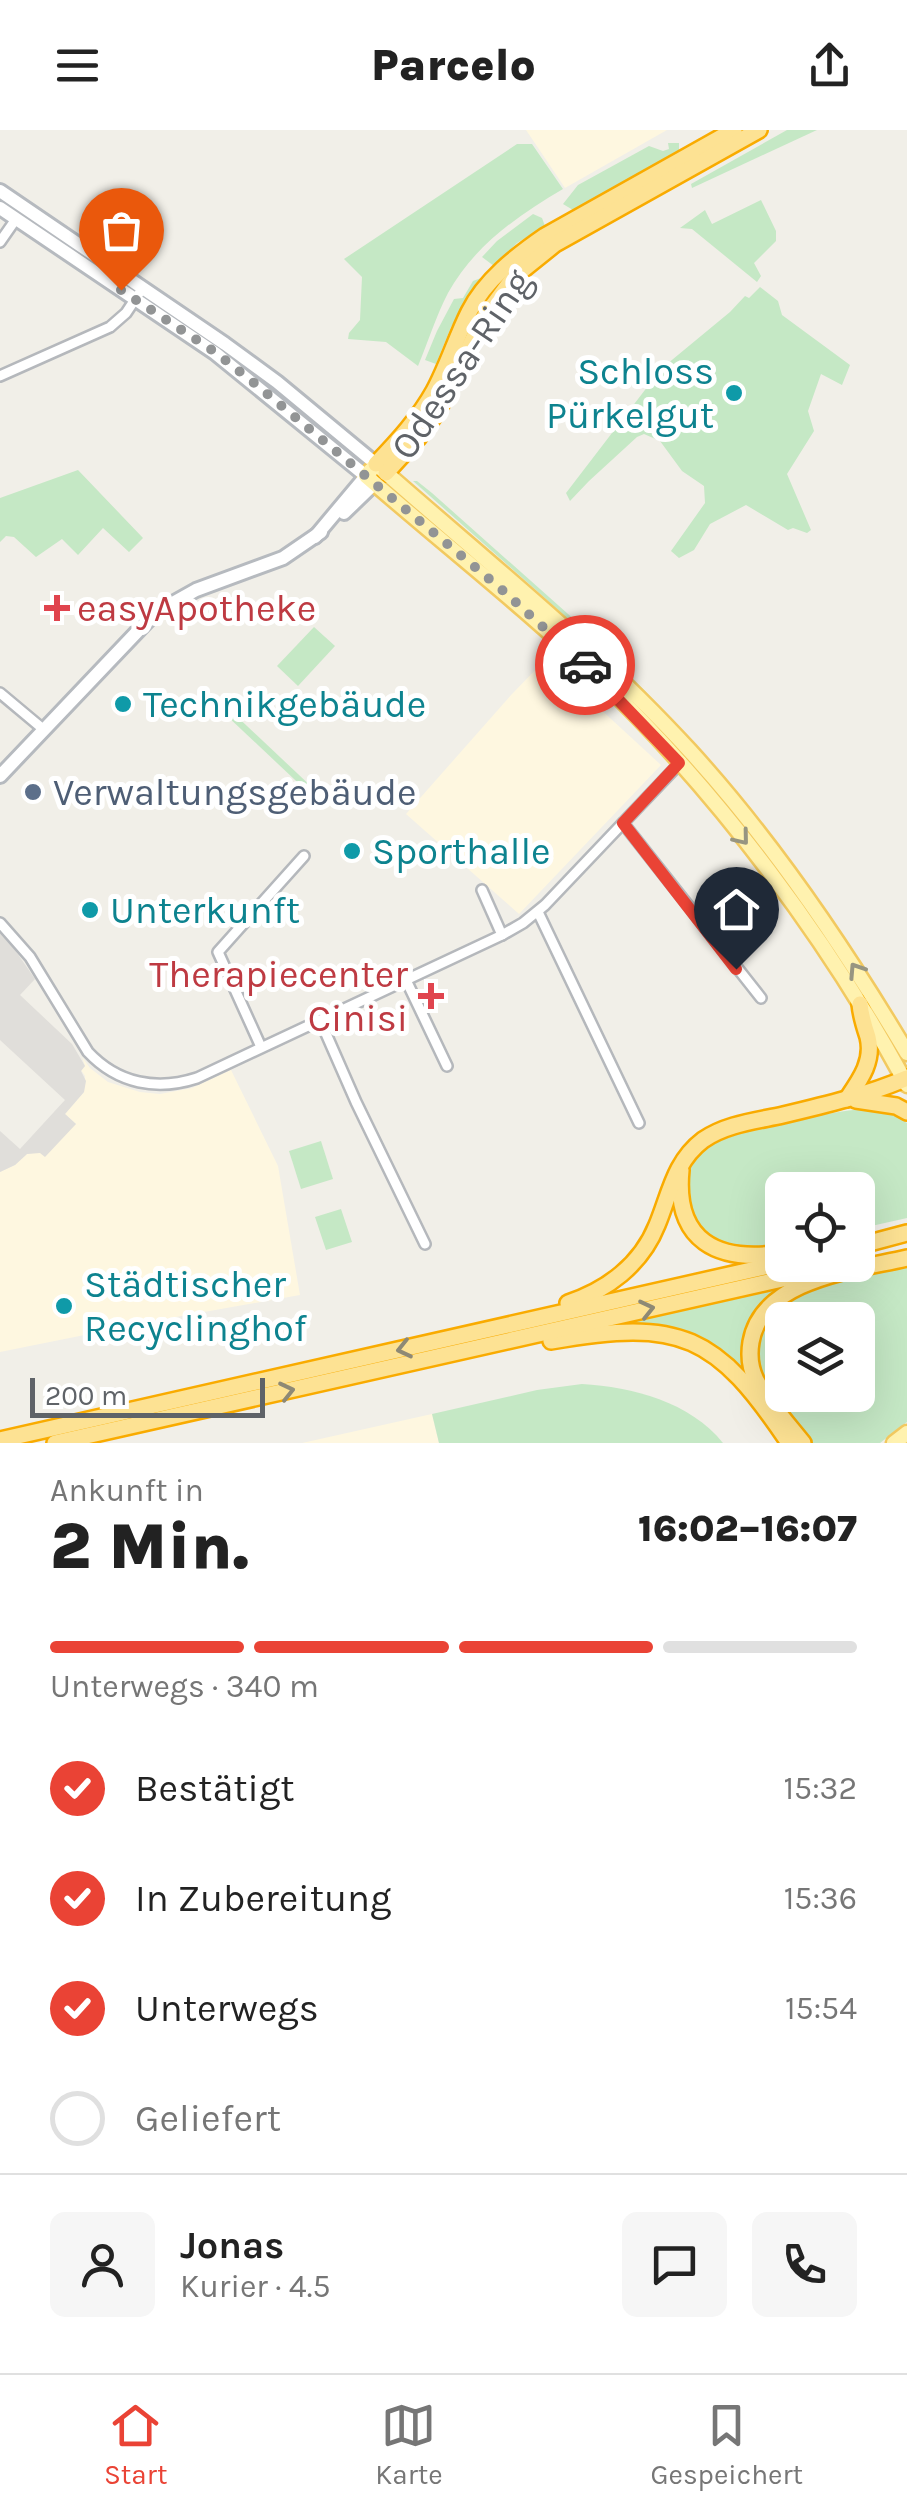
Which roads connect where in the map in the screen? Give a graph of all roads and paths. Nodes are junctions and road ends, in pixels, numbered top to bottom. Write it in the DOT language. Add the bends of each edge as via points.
graph roads {
  1 [pos="734,130"];
  2 [pos="759,130"];
  3 [pos="0,191"];
  4 [pos="0,208"];
  5 [pos="16,219"];
  6 [pos="0,242"];
  7 [pos="139,294"];
  8 [pos="0,376"];
  9 [pos="376,474"];
  10 [pos="0,692"];
  11 [pos="44,730"];
  12 [pos="690,752"];
  13 [pos="679,763"];
  14 [pos="0,776"];
  15 [pos="623,823"];
  16 [pos="304,856"];
  17 [pos="482,890"];
  18 [pos="538,912"];
  19 [pos="0,923"];
  20 [pos="502,935"];
  21 [pos="406,980"];
  22 [pos="760,998"];
  23 [pos="860,1004"];
  24 [pos="320,1020"];
  25 [pos="261,1047"];
  26 [pos="907,1053"];
  27 [pos="447,1066"];
  28 [pos="906,1081"];
  29 [pos="847,1100"];
  30 [pos="907,1112"];
  31 [pos="639,1123"];
  32 [pos="682,1162"];
  33 [pos="907,1233"];
  34 [pos="875,1241"];
  35 [pos="426,1244"];
  36 [pos="765,1253"];
  37 [pos="907,1255"];
  38 [pos="875,1260"];
  39 [pos="765,1267"];
  40 [pos="768,1282"];
  41 [pos="500,1327"];
  42 [pos="518,1338"];
  43 [pos="907,1434"];
  44 [pos="0,1440"];
  45 [pos="55,1443"];
  46 [pos="789,1443"];
  47 [pos="802,1443"];
  48 [pos="894,1443"];
  1 -- 9 [label="highway, Odessa-Ring" via="545,236 501,270 470,310 424,408"];
  2 -- 9 [label="highway, Odessa-Ring" via="555,244 514,277 482,320 434,416"];
  3 -- 7 [label="main road"];
  4 -- 5 [label="main road"];
  5 -- 6 [label="street"];
  5 -- 7 [label="main road"];
  7 -- 8 [label="street" via="110,326"];
  7 -- 9 [label="main road" via="276,382"];
  9 -- 11 [label="main road" via="339,518 282,558 155,613"];
  9 -- 12 [label="main road" via="508,576"];
  9 -- 13 [label="main road" via="602,681"];
  10 -- 11 [label="street"];
  11 -- 14 [label="main road"];
  12 -- 13 [label="street"];
  26 -- 12 [label="main road, one-way" via="793,878"];
  13 -- 15 [label="street"];
  13 -- 23 [label="main road, one-way" via="758,858"];
  15 -- 18 [label="street"];
  15 -- 22 [label="street"];
  16 -- 25 [label="street" via="218,952"];
  17 -- 20 [label="street"];
  18 -- 20 [label="street"];
  18 -- 31 [label="street"];
  19 -- 25 [label="street" via="30,957 88,1052 120,1076 181,1083"];
  20 -- 21 [label="street"];
  21 -- 24 [label="street"];
  21 -- 27 [label="street"];
  23 -- 28 [label="main road"];
  23 -- 29 [label="highway" via="869,1055"];
  24 -- 25 [label="street"];
  24 -- 35 [label="street"];
  28 -- 29 [label="highway"];
  29 -- 30 [label="highway"];
  29 -- 32 [label="highway" via="728,1128"];
  32 -- 36 [label="highway" via="688,1226 716,1248"];
  32 -- 41 [label="highway" via="655,1230 625,1272 578,1300 510,1318"];
  33 -- 34 [label="highway"];
  37 -- 38 [label="highway"];
  37 -- 47 [label="highway" via="811,1282 775,1301 756,1324 750,1352 756,1379"];
  39 -- 41 [label="highway"];
  42 -- 40 [label="highway, one-way"];
  41 -- 44 [label="highway, one-way"];
  45 -- 42 [label="highway, one-way"];
  42 -- 46 [label="highway" via="540,1343 621,1331 675,1335 725,1363"];
  43 -- 48 [label="main road"];
}
